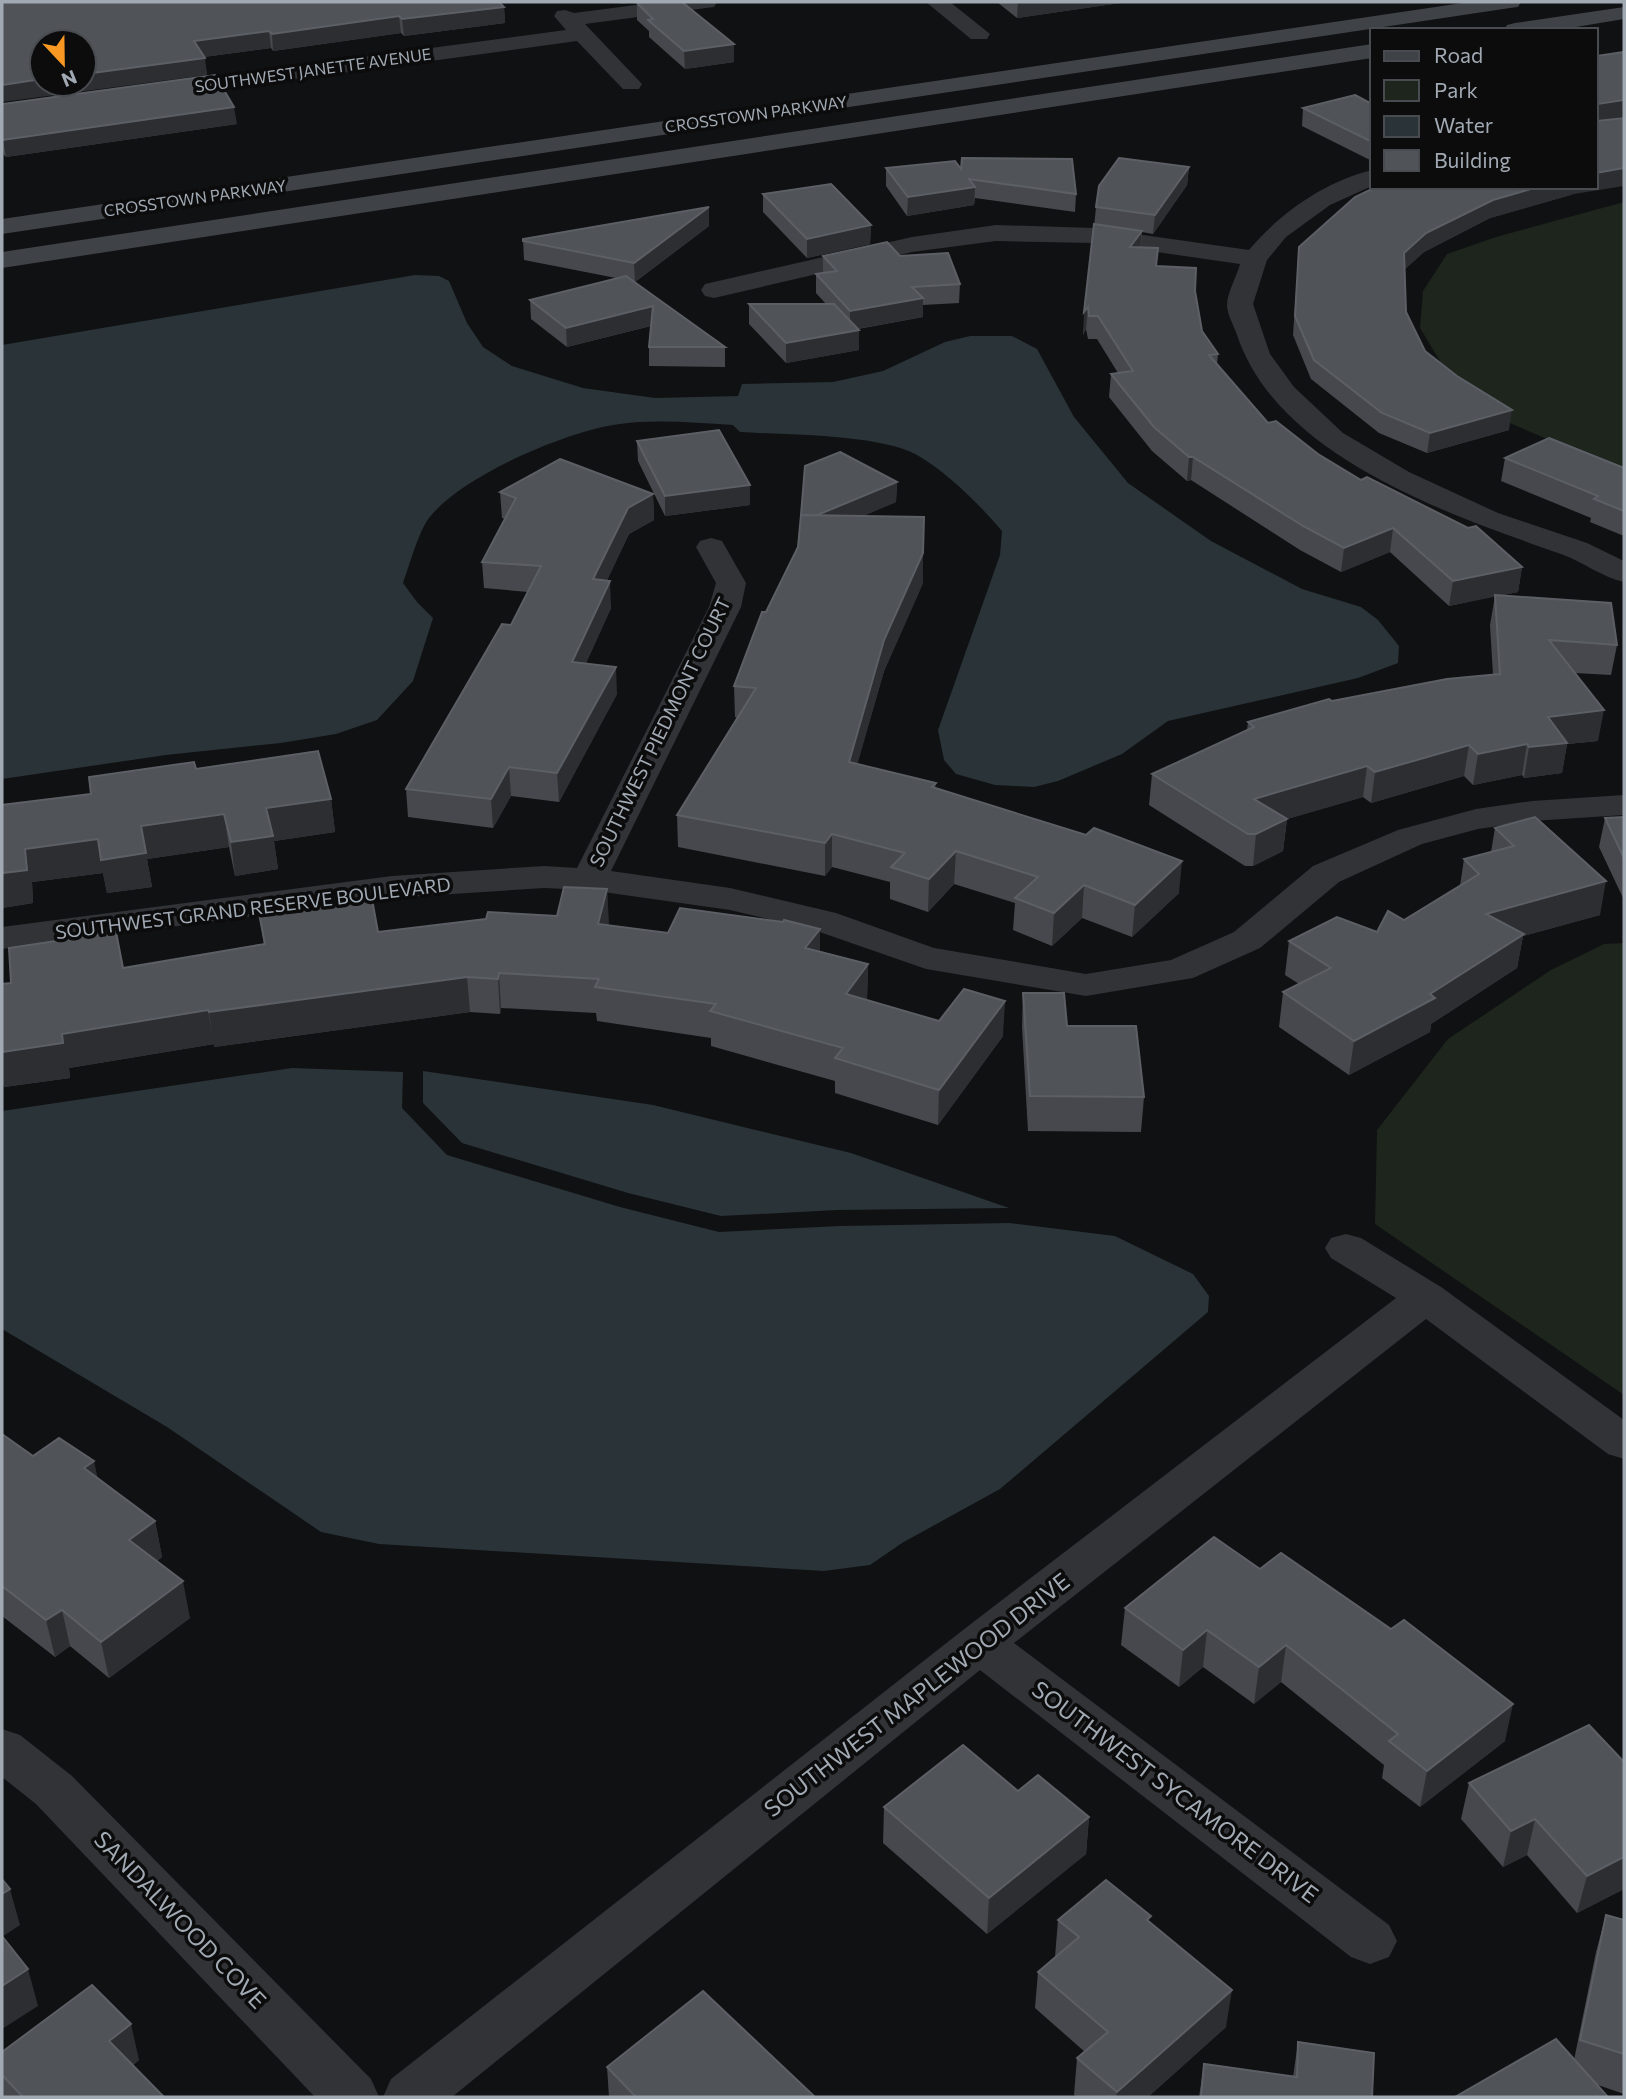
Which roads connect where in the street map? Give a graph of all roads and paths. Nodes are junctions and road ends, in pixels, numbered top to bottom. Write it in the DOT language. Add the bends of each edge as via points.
graph roads {
  1 [pos="551,2"];
  2 [pos="706,2"];
  3 [pos="937,2"];
  4 [pos="1510,2"];
  5 [pos="1624,13"];
  6 [pos="575,27"];
  7 [pos="1528,28"];
  8 [pos="979,33"];
  9 [pos="1370,51"];
  10 [pos="631,84"];
  11 [pos="140,93"];
  12 [pos="1370,178"];
  13 [pos="2,227"];
  14 [pos="1255,259"];
  15 [pos="2,260"];
  16 [pos="714,290"];
  17 [pos="711,547"];
  18 [pos="1624,573"];
  19 [pos="1624,805"];
  20 [pos="589,879"];
  21 [pos="2,938"];
  22 [pos="1346,1248"];
  23 [pos="1426,1297"];
  24 [pos="1624,1443"];
  25 [pos="980,1643"];
  26 [pos="2,1749"];
  27 [pos="1370,1941"];
  28 [pos="351,2097"];
  29 [pos="411,2097"];
  1 -- 6 [label="street"];
  2 -- 6 [label="street, SOUTHWEST JANETTE AVENUE"];
  3 -- 8 [label="street"];
  4 -- 13 [label="main road, CROSSTOWN PARKWAY"];
  5 -- 7 [label="main road"];
  6 -- 10 [label="street"];
  6 -- 11 [label="street, SOUTHWEST JANETTE AVENUE"];
  9 -- 15 [label="main road, CROSSTOWN PARKWAY"];
  12 -- 14 [label="street" via="1321,200 1277,232"];
  14 -- 16 [label="street" via="1110,237 999,233 901,245"];
  14 -- 18 [label="street" via="1240,304 1257,355 1284,393 1333,439 1399,478 1487,519 1576,549"];
  17 -- 20 [label="street, SOUTHWEST PIEDMONT COURT" via="731,583 725,607"];
  19 -- 20 [label="street, SOUTHWEST GRAND RESERVE BOULEVARD" via="1476,819 1410,838 1325,874 1236,945 1180,970 1086,985 926,958 823,921 730,900"];
  20 -- 21 [label="street, SOUTHWEST GRAND RESERVE BOULEVARD" via="544,877 392,887"];
  22 -- 23 [label="street"];
  23 -- 24 [label="street"];
  23 -- 25 [label="street, SOUTHWEST MAPLEWOOD DRIVE"];
  25 -- 27 [label="street, SOUTHWEST SYCAMORE DRIVE"];
  25 -- 29 [label="street, SOUTHWEST MAPLEWOOD DRIVE"];
  26 -- 28 [label="street, SANDALWOOD COVE" via="54,1790"];
}
